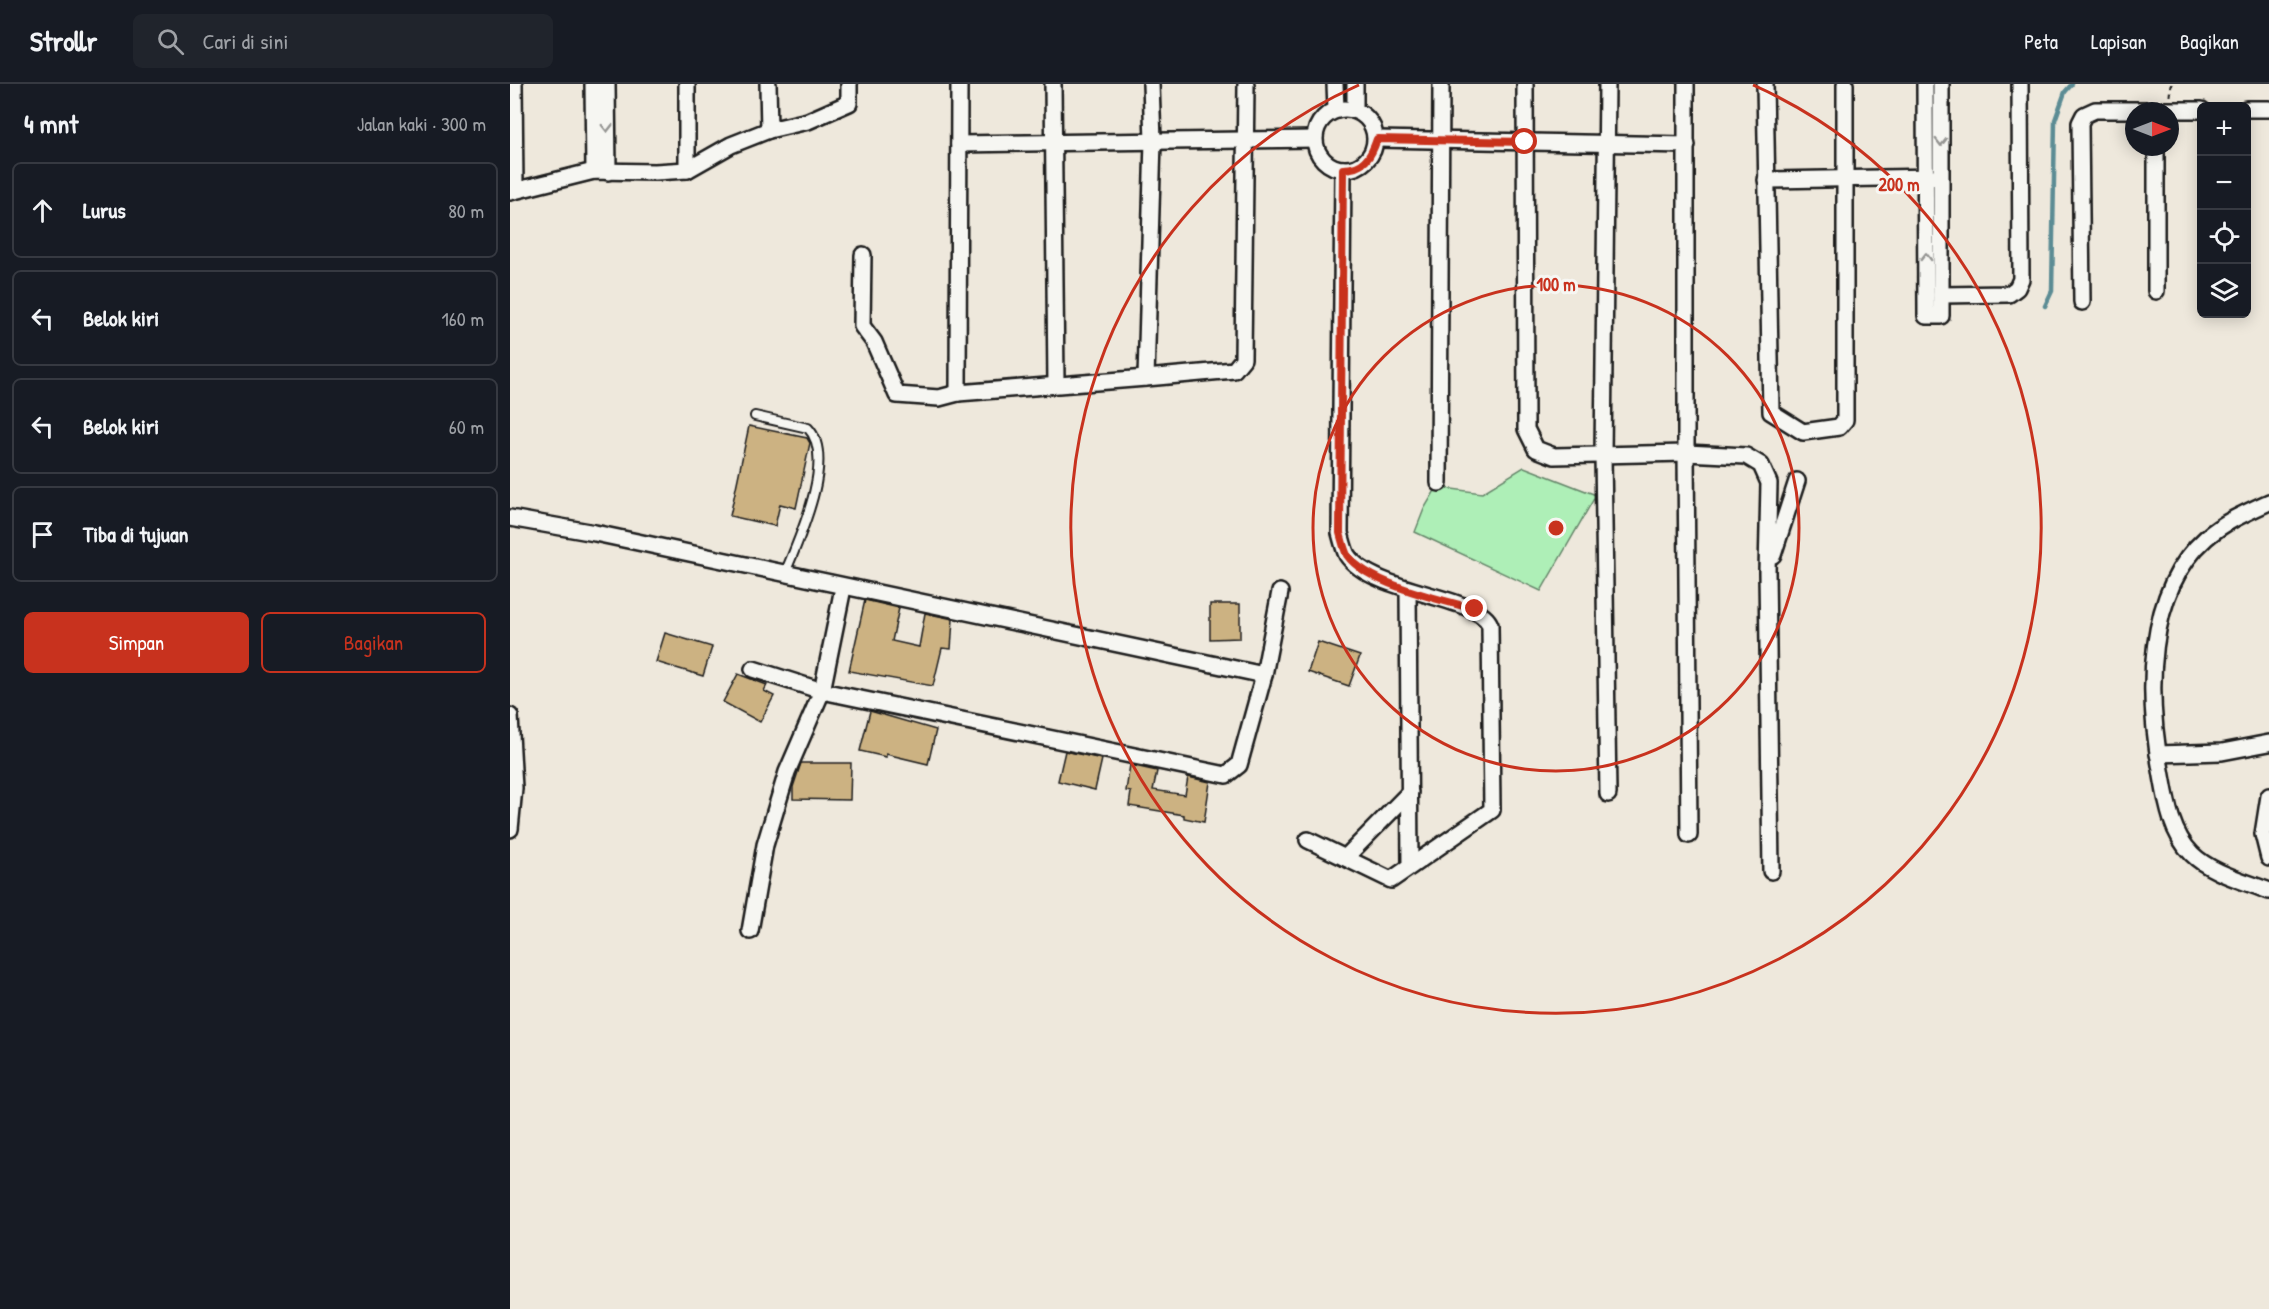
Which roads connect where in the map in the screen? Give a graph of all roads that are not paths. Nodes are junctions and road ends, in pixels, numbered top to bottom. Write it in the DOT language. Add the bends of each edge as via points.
graph roads {
  1 [pos="514,84"];
  2 [pos="593,84"];
  3 [pos="607,84"];
  4 [pos="687,84"];
  5 [pos="768,84"];
  6 [pos="849,84"];
  7 [pos="959,84"];
  8 [pos="1053,84"];
  9 [pos="1151,84"];
  10 [pos="1246,84"];
  11 [pos="1335,84"];
  12 [pos="1354,84"];
  13 [pos="1441,84"];
  14 [pos="1525,84"];
  15 [pos="1607,84"];
  16 [pos="1686,84"];
  17 [pos="1765,84"];
  18 [pos="1845,84"];
  19 [pos="1925,84"];
  20 [pos="1941,84"];
  21 [pos="2020,84"];
  22 [pos="1336,109"];
  23 [pos="1355,109"];
  24 [pos="2251,109"];
  25 [pos="2269,109"];
  26 [pos="2125,110"];
  27 [pos="2179,110"];
  28 [pos="2197,110"];
  29 [pos="769,130"];
  30 [pos="1314,139"];
  31 [pos="1377,139"];
  32 [pos="1247,140"];
  33 [pos="1442,140"];
  34 [pos="1153,141"];
  35 [pos="1525,142"];
  36 [pos="1054,143"];
  37 [pos="1608,143"];
  38 [pos="959,144"];
  39 [pos="1688,145"];
  40 [pos="2157,156"];
  41 [pos="1343,169"];
  42 [pos="687,170"];
  43 [pos="601,171"];
  44 [pos="1933,177"];
  45 [pos="1845,178"];
  46 [pos="1766,180"];
  47 [pos="513,191"];
  48 [pos="863,255"];
  49 [pos="2156,291"];
  50 [pos="1941,295"];
  51 [pos="2082,302"];
  52 [pos="1146,378"];
  53 [pos="1056,384"];
  54 [pos="958,393"];
  55 [pos="755,416"];
  56 [pos="1686,453"];
  57 [pos="1603,455"];
  58 [pos="1797,481"];
  59 [pos="1439,483"];
  60 [pos="2269,502"];
  61 [pos="510,518"];
  62 [pos="1767,572"];
  63 [pos="784,575"];
  64 [pos="843,588"];
  65 [pos="1408,591"];
  66 [pos="1280,592"];
  67 [pos="753,669"];
  68 [pos="1264,675"];
  69 [pos="822,690"];
  70 [pos="510,716"];
  71 [pos="2269,743"];
  72 [pos="2158,754"];
  73 [pos="1410,792"];
  74 [pos="1608,794"];
  75 [pos="2269,796"];
  76 [pos="510,829"];
  77 [pos="1689,835"];
  78 [pos="1308,840"];
  79 [pos="1345,858"];
  80 [pos="2269,858"];
  81 [pos="1410,866"];
  82 [pos="1771,871"];
  83 [pos="2269,891"];
  84 [pos="750,932"];
  1 -- 47 [label="street"];
  2 -- 43 [label="street"];
  3 -- 43 [label="street, one-way"];
  4 -- 42 [label="street"];
  5 -- 29 [label="street"];
  6 -- 29 [label="street" via="849,103 808,121"];
  7 -- 38 [label="street"];
  8 -- 36 [label="street"];
  9 -- 34 [label="street"];
  10 -- 32 [label="street"];
  11 -- 22 [label="street"];
  12 -- 23 [label="street"];
  13 -- 33 [label="street"];
  14 -- 35 [label="street"];
  15 -- 37 [label="street"];
  16 -- 39 [label="street"];
  17 -- 46 [label="street"];
  18 -- 45 [label="street"];
  19 -- 44 [label="street"];
  20 -- 44 [label="street, one-way"];
  21 -- 50 [label="street" via="2021,279 2009,294"];
  22 -- 23 [label="street"];
  22 -- 30 [label="street" via="1320,121"];
  23 -- 31 [label="street" via="1371,120"];
  24 -- 25 [label="street"];
  26 -- 51 [label="street" via="2095,110 2084,115 2080,123"];
  27 -- 28 [label="street"];
  29 -- 42 [label="street" via="731,145"];
  30 -- 32 [label="street"];
  30 -- 41 [label="street" via="1320,158 1336,169"];
  31 -- 33 [label="street"];
  31 -- 41 [label="street" via="1371,158 1355,169"];
  32 -- 34 [label="street"];
  32 -- 52 [label="street" via="1244,359 1234,370"];
  33 -- 35 [label="street"];
  33 -- 59 [label="street"];
  34 -- 36 [label="street"];
  34 -- 52 [label="street"];
  35 -- 37 [label="street"];
  35 -- 57 [label="street" via="1526,429 1536,449 1554,456"];
  36 -- 38 [label="street"];
  36 -- 53 [label="street"];
  37 -- 39 [label="street"];
  37 -- 57 [label="street"];
  38 -- 54 [label="street"];
  39 -- 56 [label="street"];
  40 -- 49 [label="street"];
  41 -- 65 [label="street" via="1340,533 1347,554 1362,570"];
  42 -- 43 [label="street"];
  43 -- 47 [label="street"];
  44 -- 45 [label="street"];
  44 -- 50 [label="street"];
  50 -- 44 [label="street, one-way" via="1941,316 1926,316"];
  45 -- 46 [label="street"];
  45 -- 46 [label="street" via="1845,420 1839,427 1803,432 1771,412"];
  48 -- 54 [label="street" via="861,327 874,342 897,395 939,398"];
  52 -- 53 [label="street"];
  53 -- 54 [label="street"];
  55 -- 63 [label="lane" via="808,428 816,445 812,498"];
  56 -- 57 [label="street"];
  56 -- 62 [label="street" via="1746,456 1761,465 1769,483"];
  56 -- 77 [label="street"];
  57 -- 74 [label="street"];
  58 -- 62 [label="street"];
  60 -- 72 [label="street" via="2242,514 2205,539 2170,589 2160,622 2153,682"];
  61 -- 63 [label="street"];
  62 -- 82 [label="street"];
  63 -- 64 [label="street"];
  64 -- 68 [label="street"];
  64 -- 69 [label="street"];
  65 -- 73 [label="street"];
  65 -- 81 [label="street" via="1475,609 1487,616 1492,810"];
  66 -- 68 [label="street"];
  67 -- 69 [label="street"];
  68 -- 69 [label="street" via="1239,765 1226,775"];
  69 -- 84 [label="street" via="784,782 765,845"];
  70 -- 76 [label="street" via="514,788"];
  71 -- 72 [label="street" via="2222,752"];
  72 -- 83 [label="street" via="2168,807 2178,834 2192,854 2210,867"];
  73 -- 79 [label="street"];
  73 -- 81 [label="street"];
  75 -- 80 [label="street" via="2263,834"];
  78 -- 79 [label="street"];
  79 -- 81 [label="street" via="1391,880"];
}
